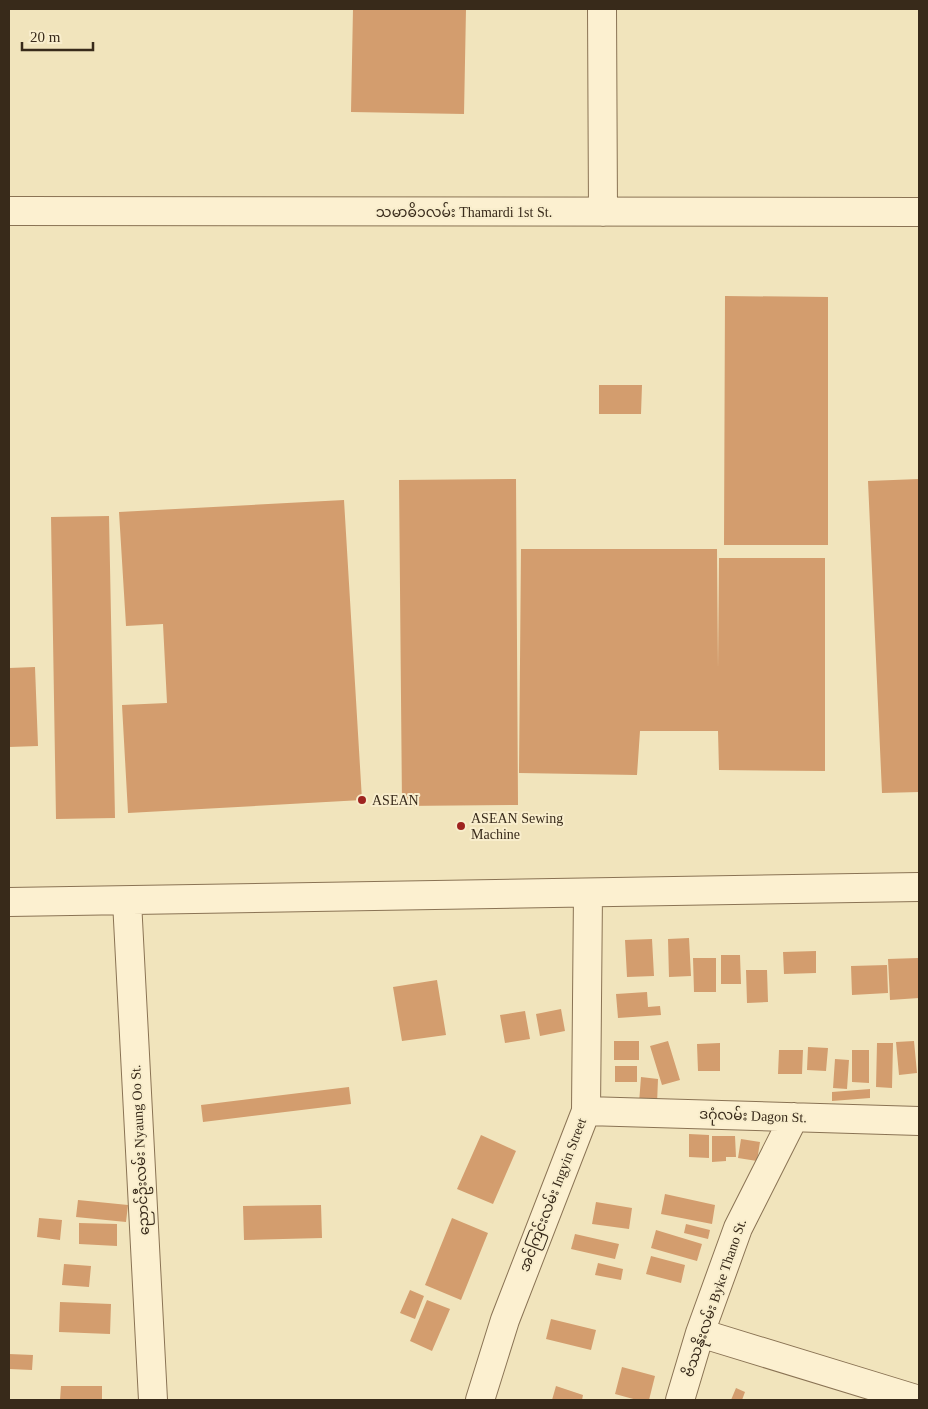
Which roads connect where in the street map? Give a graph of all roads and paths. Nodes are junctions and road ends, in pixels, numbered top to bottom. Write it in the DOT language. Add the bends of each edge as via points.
graph roads {
  1 [pos="602,9"];
  2 [pos="9,211"];
  3 [pos="603,212"];
  4 [pos="919,212"];
  5 [pos="919,887"];
  6 [pos="588,893"];
  7 [pos="127,901"];
  8 [pos="9,902"];
  9 [pos="586,1111"];
  10 [pos="794,1117"];
  11 [pos="919,1121"];
  12 [pos="700,1333"];
  13 [pos="153,1400"];
  14 [pos="480,1400"];
  15 [pos="680,1400"];
  16 [pos="919,1400"];
  1 -- 3 [label="street"];
  2 -- 3 [label="street, သမာဓိ၁လမ်း Thamardi 1st St."];
  3 -- 4 [label="street, သမာဓိ၁လမ်း Thamardi 1st St."];
  5 -- 6 [label="street"];
  6 -- 7 [label="street"];
  6 -- 9 [label="street, အင်ကြင်းလမ်း Ingyin Street"];
  7 -- 8 [label="street"];
  7 -- 13 [label="street, ညောင်ဦးလမ်း Nyaung Oo St."];
  9 -- 10 [label="street, ဒဂုံလမ်း Dagon St."];
  9 -- 14 [label="street, အင်ကြင်းလမ်း Ingyin Street" via="505,1320"];
  10 -- 11 [label="street, ဒဂုံလမ်း Dagon St."];
  10 -- 12 [label="street, ဗိဿနိုးလမ်း Byke Thano St." via="738,1228"];
  12 -- 15 [label="street, ဗိဿနိုးလမ်း Byke Thano St."];
  12 -- 16 [label="street"];
}
